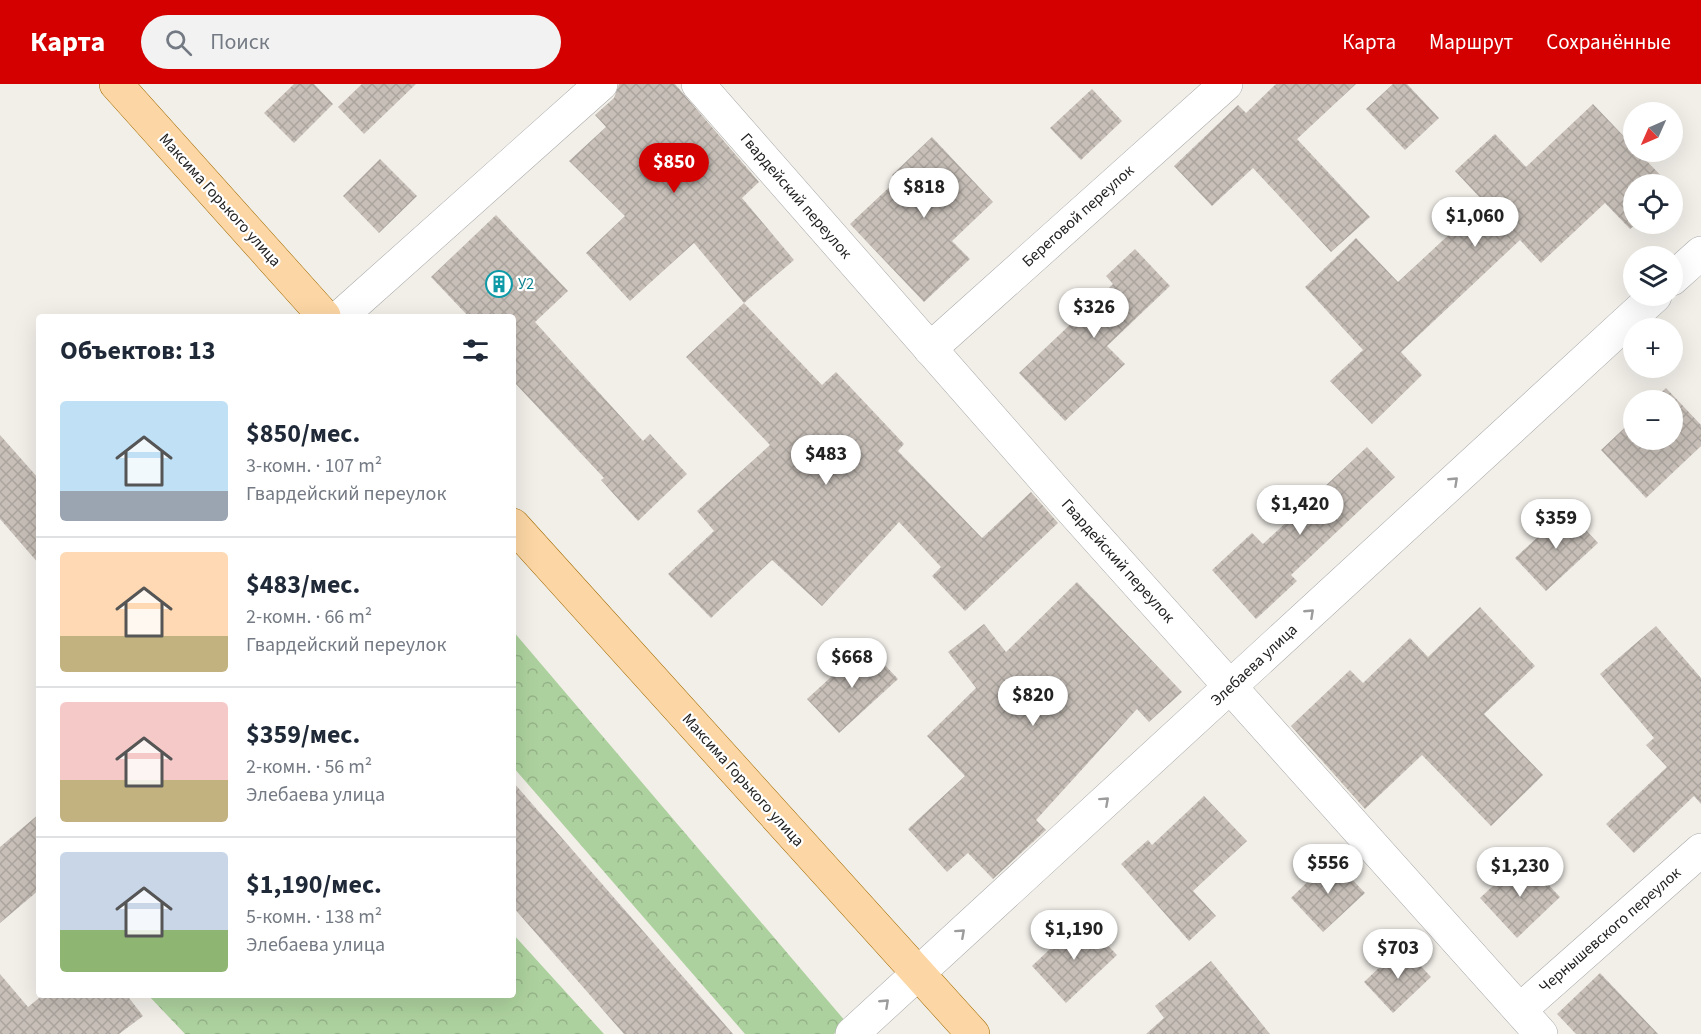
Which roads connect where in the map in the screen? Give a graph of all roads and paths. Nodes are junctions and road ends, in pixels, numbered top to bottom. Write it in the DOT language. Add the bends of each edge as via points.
graph roads {
  1 [pos="116,84"];
  2 [pos="601,84"];
  3 [pos="698,84"];
  4 [pos="1226,84"];
  5 [pos="1701,253"];
  6 [pos="1683,269"];
  7 [pos="1644,306"];
  8 [pos="322,314"];
  9 [pos="343,314"];
  10 [pos="930,349"];
  11 [pos="516,528"];
  12 [pos="1231,687"];
  13 [pos="1701,850"];
  14 [pos="918,972"];
  15 [pos="1520,1010"];
  16 [pos="852,1034"];
  17 [pos="973,1034"];
  18 [pos="1541,1034"];
  1 -- 8 [label="main road, Максима Горького улица"];
  2 -- 9 [label="street"];
  3 -- 10 [label="street, Гвардейский переулок"];
  4 -- 10 [label="street, Береговой переулок"];
  5 -- 6 [label="street"];
  12 -- 7 [label="street, Элебаева улица, one-way"];
  10 -- 12 [label="street, Гвардейский переулок"];
  11 -- 14 [label="main road, Максима Горького улица"];
  14 -- 12 [label="street, Элебаева улица, one-way"];
  12 -- 15 [label="street, Гвардейский переулок"];
  13 -- 15 [label="street, Чернышевского переулок"];
  16 -- 14 [label="street, Элебаева улица, one-way"];
  14 -- 17 [label="main road, Максима Горького улица"];
  15 -- 18 [label="street, Гвардейский переулок"];
}
